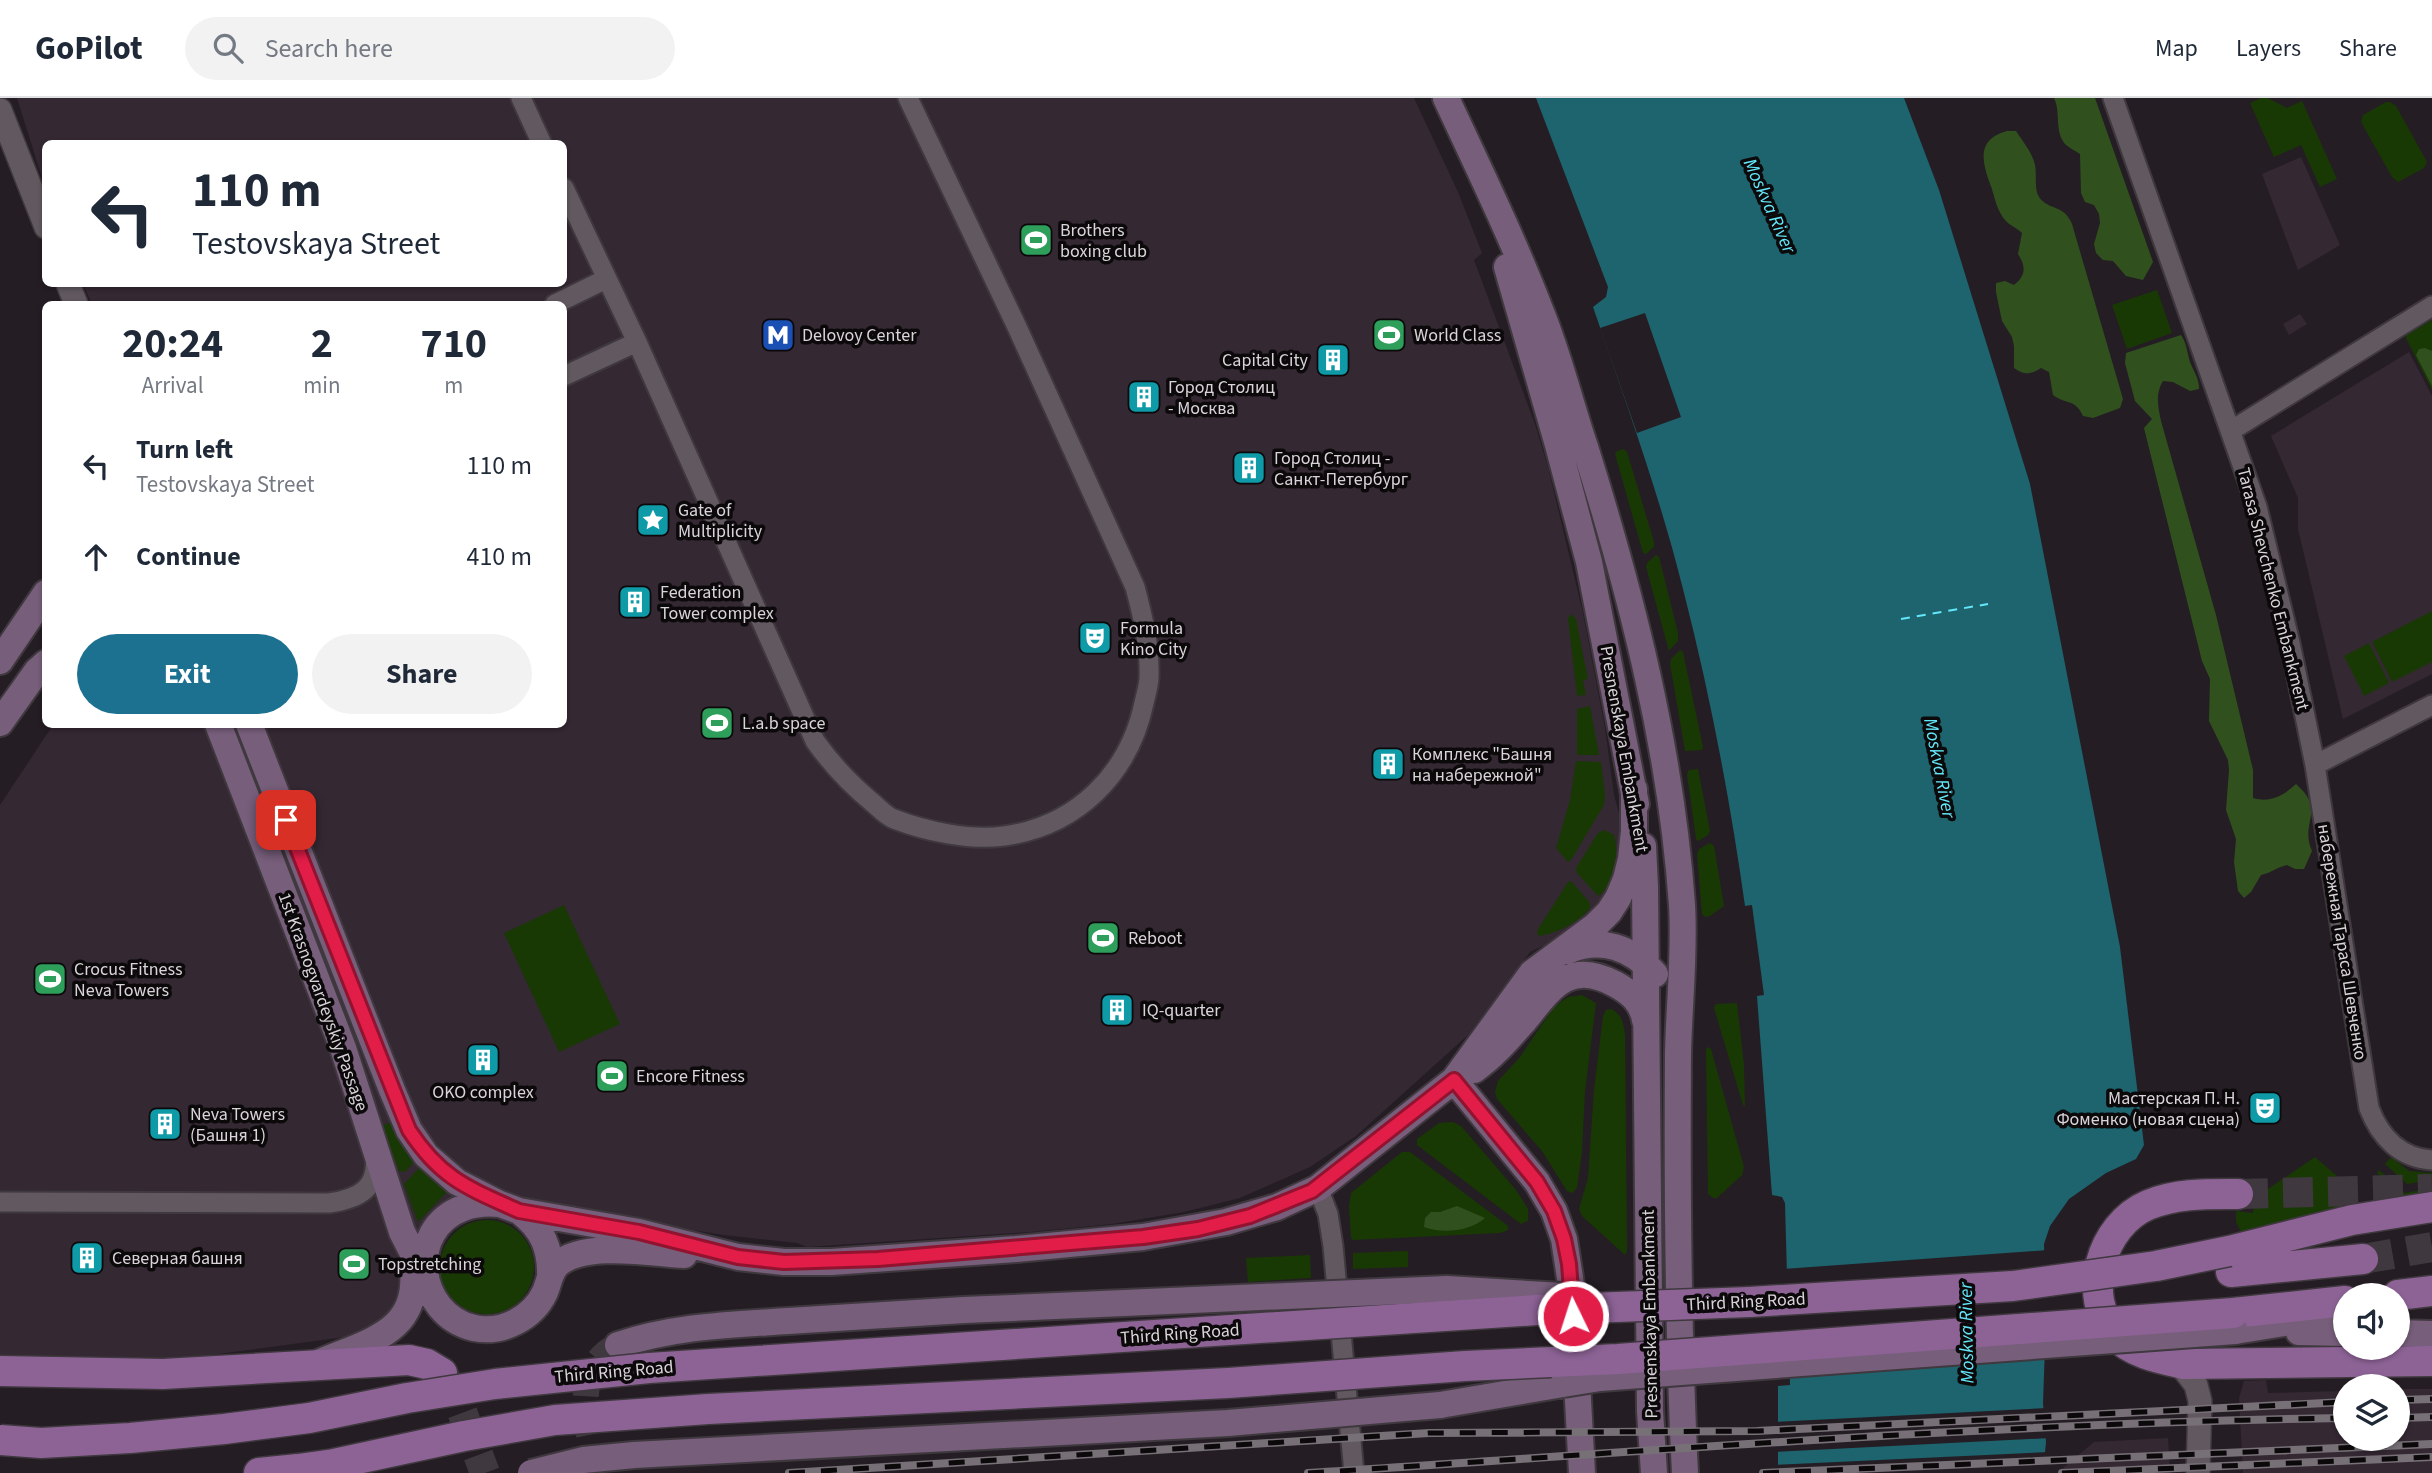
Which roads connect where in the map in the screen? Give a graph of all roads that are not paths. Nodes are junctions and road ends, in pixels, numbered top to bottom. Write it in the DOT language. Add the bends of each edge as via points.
graph roads {
  1 [pos="521,98"];
  2 [pos="1446,98"];
  3 [pos="2113,98"];
  4 [pos="909,100"];
  5 [pos="0,110"];
  6 [pos="540,138"];
  7 [pos="1477,168"];
  8 [pos="567,194"];
  9 [pos="42,216"];
  10 [pos="606,279"];
  11 [pos="561,301"];
  12 [pos="2432,306"];
  13 [pos="637,342"];
  14 [pos="567,375"];
  15 [pos="2232,430"];
  16 [pos="42,599"];
  17 [pos="0,661"];
  18 [pos="42,665"];
  19 [pos="2432,705"];
  20 [pos="3,721"];
  21 [pos="220,728"];
  22 [pos="251,728"];
  23 [pos="2315,765"];
  24 [pos="1633,789"];
  25 [pos="1544,962"];
  26 [pos="1646,963"];
  27 [pos="1646,1024"];
  28 [pos="1678,1050"];
  29 [pos="1454,1080"];
  30 [pos="373,1140"];
  31 [pos="2432,1160"];
  32 [pos="1318,1188"];
  33 [pos="2238,1194"];
  34 [pos="0,1202"];
  35 [pos="509,1207"];
  36 [pos="2432,1207"];
  37 [pos="402,1231"];
  38 [pos="738,1257"];
  39 [pos="2363,1259"];
  40 [pos="2230,1262"];
  41 [pos="550,1278"];
  42 [pos="426,1279"];
  43 [pos="1749,1302"];
  44 [pos="2333,1303"];
  45 [pos="2333,1313"];
  46 [pos="2234,1322"];
  47 [pos="2333,1332"];
  48 [pos="2410,1333"];
  49 [pos="2432,1334"];
  50 [pos="618,1345"];
  51 [pos="2432,1361"];
  52 [pos="2179,1363"];
  53 [pos="315,1364"];
  54 [pos="0,1371"];
  55 [pos="442,1373"];
  56 [pos="1681,1405"];
  57 [pos="0,1440"];
  58 [pos="292,1471"];
  59 [pos="259,1473"];
  60 [pos="531,1473"];
  61 [pos="1354,1473"];
  62 [pos="1582,1473"];
  63 [pos="1654,1473"];
  64 [pos="1679,1473"];
  65 [pos="1685,1473"];
  66 [pos="2198,1473"];
  1 -- 6 [label="street"];
  2 -- 7 [label="main road, Presnenskaya Embankment"];
  3 -- 15 [label="street, Tarasa Shevchenko Embankment"];
  4 -- 13 [label="street" via="1135,587 1147,633 1149,679 1140,725 1121,765 1102,788 1061,818 1003,836 951,835 891,818 848,782 815,741"];
  5 -- 9 [label="street"];
  7 -- 24 [label="main road, Presnenskaya Embankment" via="1586,550"];
  7 -- 28 [label="main road, Presnenskaya Embankment" via="1543,315 1604,508 1653,696 1682,904"];
  8 -- 10 [label="street"];
  10 -- 11 [label="street"];
  10 -- 13 [label="street"];
  12 -- 15 [label="street"];
  13 -- 14 [label="street"];
  15 -- 23 [label="street, Tarasa Shevchenko Embankment" via="2257,507"];
  16 -- 17 [label="main road"];
  18 -- 20 [label="main road"];
  19 -- 23 [label="street"];
  21 -- 30 [label="main road, 1st Krasnogvardeyskiy Passage" via="343,1048"];
  22 -- 35 [label="main road, 1st Krasnogvardeyskiy Passage" via="409,1130 426,1155 457,1182"];
  23 -- 31 [label="street, набережная Тараса Шевченко" via="2365,1094 2373,1119 2399,1150"];
  24 -- 25 [label="main road" via="1631,859 1618,898 1595,926"];
  24 -- 26 [label="main road, Presnenskaya Embankment" via="1642,836"];
  25 -- 26 [label="main road" via="1575,947 1610,945"];
  25 -- 29 [label="main road" via="1519,988"];
  26 -- 27 [label="main road, Presnenskaya Embankment"];
  26 -- 28 [label="main road" via="1665,990"];
  27 -- 29 [label="main road" via="1643,1008 1628,992 1600,977 1576,975 1551,988 1502,1047"];
  27 -- 63 [label="main road, Presnenskaya Embankment"];
  28 -- 56 [label="main road, Presnenskaya Embankment"];
  29 -- 32 [label="main road"];
  29 -- 62 [label="main road" via="1537,1182 1564,1239 1572,1291"];
  30 -- 34 [label="street" via="376,1164 370,1183 362,1194 348,1200"];
  30 -- 37 [label="main road, 1st Krasnogvardeyskiy Passage"];
  32 -- 38 [label="main road" via="1250,1216 1143,1237 831,1262"];
  32 -- 61 [label="street" via="1333,1247"];
  33 -- 52 [label="main road" via="2178,1196 2147,1205 2114,1231 2104,1252 2098,1282 2107,1325 2139,1350"];
  35 -- 38 [label="main road"];
  35 -- 41 [label="main road" via="531,1220 544,1240"];
  35 -- 42 [label="main road" via="480,1203 444,1219 425,1254"];
  36 -- 40 [label="main road" via="2352,1220"];
  37 -- 42 [label="main road, 1st Krasnogvardeyskiy Passage"];
  37 -- 53 [label="main road" via="413,1266 407,1313 381,1336"];
  38 -- 41 [label="main road" via="587,1252 557,1264"];
  39 -- 40 [label="main road"];
  40 -- 43 [label="main road, Third Ring Road, bridge" via="2156,1266 2012,1286"];
  41 -- 42 [label="main road" via="535,1307 523,1318 492,1329 475,1328 446,1314"];
  43 -- 50 [label="main road, bridge" via="1447,1289 978,1309 683,1328"];
  43 -- 57 [label="main road, Third Ring Road, bridge" via="1537,1310 649,1368 495,1384 224,1429 54,1442"];
  44 -- 46 [label="main road"];
  45 -- 46 [label="main road"];
  46 -- 47 [label="main road"];
  46 -- 58 [label="main road, bridge" via="555,1420"];
  46 -- 60 [label="main road, bridge" via="2133,1340 1600,1378 1440,1405 1228,1423 634,1455 583,1460"];
  48 -- 49 [label="main road"];
  51 -- 52 [label="main road"];
  52 -- 66 [label="street" via="2196,1385 2200,1401"];
  53 -- 54 [label="main road" via="163,1374"];
  53 -- 55 [label="main road" via="409,1360"];
  56 -- 64 [label="street"];
  56 -- 65 [label="main road, Presnenskaya Embankment"];
  58 -- 59 [label="main road"];
}
